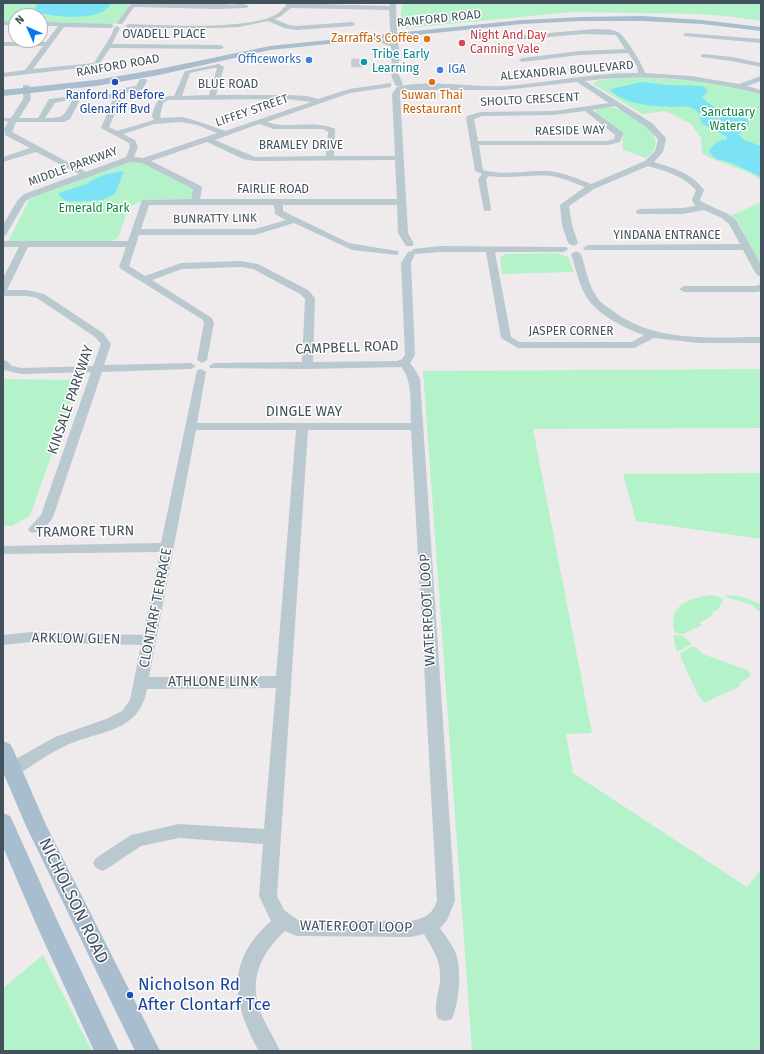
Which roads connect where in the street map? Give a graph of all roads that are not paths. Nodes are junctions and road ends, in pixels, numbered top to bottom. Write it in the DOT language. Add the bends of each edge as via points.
graph roads {
  1 [pos="134,4"];
  2 [pos="288,5"];
  3 [pos="393,5"];
  4 [pos="246,6"];
  5 [pos="269,19"];
  6 [pos="48,24"];
  7 [pos="352,24"];
  8 [pos="761,24"];
  9 [pos="62,25"];
  10 [pos="116,26"];
  11 [pos="761,29"];
  12 [pos="391,35"];
  13 [pos="686,35"];
  14 [pos="515,38"];
  15 [pos="761,41"];
  16 [pos="48,43"];
  17 [pos="107,46"];
  18 [pos="221,47"];
  19 [pos="44,48"];
  20 [pos="630,51"];
  21 [pos="385,56"];
  22 [pos="396,56"];
  23 [pos="703,56"];
  24 [pos="522,60"];
  25 [pos="393,64"];
  26 [pos="761,65"];
  27 [pos="27,72"];
  28 [pos="3,75"];
  29 [pos="642,76"];
  30 [pos="761,78"];
  31 [pos="580,80"];
  32 [pos="143,81"];
  33 [pos="741,86"];
  34 [pos="395,87"];
  35 [pos="3,89"];
  36 [pos="24,91"];
  37 [pos="761,92"];
  38 [pos="3,93"];
  39 [pos="113,96"];
  40 [pos="177,98"];
  41 [pos="212,98"];
  42 [pos="77,99"];
  43 [pos="317,101"];
  44 [pos="615,104"];
  45 [pos="587,109"];
  46 [pos="40,120"];
  47 [pos="159,121"];
  48 [pos="258,121"];
  49 [pos="7,125"];
  50 [pos="223,133"];
  51 [pos="116,134"];
  52 [pos="3,138"];
  53 [pos="207,139"];
  54 [pos="475,143"];
  55 [pos="32,151"];
  56 [pos="330,158"];
  57 [pos="399,158"];
  58 [pos="129,159"];
  59 [pos="3,160"];
  60 [pos="144,161"];
  61 [pos="648,163"];
  62 [pos="487,174"];
  63 [pos="86,175"];
  64 [pos="77,178"];
  65 [pos="590,187"];
  66 [pos="195,202"];
  67 [pos="279,202"];
  68 [pos="401,202"];
  69 [pos="704,207"];
  70 [pos="3,209"];
  71 [pos="16,209"];
  72 [pos="487,209"];
  73 [pos="640,212"];
  74 [pos="294,220"];
  75 [pos="135,232"];
  76 [pos="3,233"];
  77 [pos="403,233"];
  78 [pos="573,243"];
  79 [pos="3,244"];
  80 [pos="25,244"];
  81 [pos="130,244"];
  82 [pos="746,247"];
  83 [pos="588,248"];
  84 [pos="490,249"];
  85 [pos="563,249"];
  86 [pos="396,250"];
  87 [pos="411,252"];
  88 [pos="576,254"];
  89 [pos="761,274"];
  90 [pos="145,279"];
  91 [pos="761,287"];
  92 [pos="3,288"];
  93 [pos="684,289"];
  94 [pos="3,293"];
  95 [pos="653,334"];
  96 [pos="761,340"];
  97 [pos="202,360"];
  98 [pos="404,363"];
  99 [pos="3,364"];
  100 [pos="190,366"];
  101 [pos="214,366"];
  102 [pos="307,366"];
  103 [pos="96,370"];
  104 [pos="201,372"];
  105 [pos="417,426"];
  106 [pos="192,427"];
  107 [pos="302,428"];
  108 [pos="35,529"];
  109 [pos="168,547"];
  110 [pos="3,550"];
  111 [pos="3,640"];
  112 [pos="150,640"];
  113 [pos="142,682"];
  114 [pos="284,682"];
  115 [pos="3,749"];
  116 [pos="13,769"];
  117 [pos="3,822"];
  118 [pos="272,837"];
  119 [pos="102,862"];
  120 [pos="283,922"];
  121 [pos="430,926"];
  122 [pos="445,1012"];
  123 [pos="107,1051"];
  124 [pos="148,1051"];
  125 [pos="270,1051"];
  1 -- 4 [label="street" via="218,8"];
  1 -- 10 [label="street"];
  2 -- 3 [label="street"];
  2 -- 5 [label="street" via="286,11"];
  3 -- 12 [label="street, CAMPBELL ROAD"];
  5 -- 7 [label="street" via="288,27 299,28"];
  5 -- 10 [label="street" via="223,27"];
  6 -- 9 [label="street"];
  8 -- 12 [label="main road, RANFORD ROAD" via="657,16 578,16 524,19"];
  9 -- 10 [label="street"];
  9 -- 16 [label="street"];
  10 -- 17 [label="street" via="115,34"];
  11 -- 12 [label="main road, RANFORD ROAD" via="677,20 599,18 534,21"];
  12 -- 21 [label="street, CAMPBELL ROAD"];
  12 -- 22 [label="street, CAMPBELL ROAD"];
  12 -- 36 [label="main road, RANFORD ROAD" via="263,45"];
  12 -- 36 [label="main road, RANFORD ROAD" via="265,49 158,72 55,88 31,96"];
  13 -- 15 [label="street"];
  14 -- 20 [label="street" via="610,32 618,34"];
  17 -- 18 [label="street, OVADELL PLACE" via="162,49"];
  17 -- 27 [label="street" via="96,64"];
  19 -- 27 [label="street"];
  20 -- 24 [label="street" via="580,53"];
  20 -- 29 [label="street" via="640,66"];
  21 -- 22 [label="street"];
  21 -- 25 [label="street"];
  22 -- 25 [label="street, CAMPBELL ROAD"];
  23 -- 26 [label="street" via="737,59"];
  25 -- 34 [label="street, CAMPBELL ROAD"];
  27 -- 28 [label="street"];
  29 -- 31 [label="street, ALEXANDRIA BOULEVARD" via="619,75"];
  29 -- 33 [label="street, ALEXANDRIA BOULEVARD" via="684,78"];
  30 -- 33 [label="street"];
  31 -- 34 [label="street, ALEXANDRIA BOULEVARD" via="502,88"];
  31 -- 44 [label="street"];
  32 -- 39 [label="street" via="139,88"];
  33 -- 37 [label="street, ALEXANDRIA BOULEVARD"];
  34 -- 43 [label="street, LIFFEY STREET" via="369,87"];
  34 -- 57 [label="street, CAMPBELL ROAD"];
  35 -- 36 [label="main road, RANFORD ROAD"];
  36 -- 38 [label="main road, RANFORD ROAD"];
  36 -- 49 [label="street"];
  39 -- 42 [label="street"];
  39 -- 51 [label="street" via="117,100 105,128"];
  40 -- 41 [label="street, BLUE ROAD"];
  40 -- 41 [label="street" via="187,72 219,66 221,68"];
  40 -- 47 [label="street, BLUE ROAD" via="167,98 160,102 156,116"];
  41 -- 43 [label="street, BLUE ROAD" via="302,98"];
  42 -- 46 [label="street" via="52,101"];
  42 -- 46 [label="street" via="65,118"];
  43 -- 48 [label="street, LIFFEY STREET"];
  44 -- 45 [label="street, SHOLTO CRESCENT"];
  44 -- 61 [label="street" via="649,125 662,139 660,152"];
  45 -- 54 [label="street, SHOLTO CRESCENT" via="474,116 470,118"];
  45 -- 54 [label="street, RAESIDE WAY" via="619,134 617,140 608,143"];
  46 -- 49 [label="street"];
  47 -- 50 [label="street" via="191,120"];
  47 -- 51 [label="street"];
  48 -- 50 [label="street, LIFFEY STREET"];
  48 -- 56 [label="street" via="274,127 324,127 332,131"];
  49 -- 55 [label="street" via="8,134"];
  50 -- 53 [label="street, LIFFEY STREET"];
  51 -- 58 [label="street" via="134,144"];
  52 -- 55 [label="street"];
  53 -- 56 [label="street, BRAMLEY DRIVE" via="254,159"];
  53 -- 60 [label="street, LIFFEY STREET"];
  54 -- 62 [label="street, SHOLTO CRESCENT" via="479,171"];
  55 -- 59 [label="street"];
  55 -- 63 [label="street"];
  55 -- 64 [label="street"];
  56 -- 57 [label="street, BRAMLEY DRIVE"];
  57 -- 68 [label="street, CAMPBELL ROAD"];
  58 -- 60 [label="street, MIDDLE PARKWAY"];
  58 -- 63 [label="street, MIDDLE PARKWAY"];
  60 -- 66 [label="street, MIDDLE PARKWAY" via="198,188"];
  61 -- 65 [label="street"];
  61 -- 69 [label="street" via="694,181 700,190 696,200"];
  62 -- 65 [label="street" via="551,174 564,176"];
  62 -- 72 [label="street" via="482,179"];
  63 -- 64 [label="street, MIDDLE PARKWAY"];
  64 -- 71 [label="street, MIDDLE PARKWAY" via="27,196"];
  65 -- 78 [label="street" via="564,205"];
  66 -- 67 [label="street, FAIRLIE ROAD"];
  66 -- 75 [label="street, FAIRLIE ROAD" via="145,202"];
  67 -- 68 [label="street, FAIRLIE ROAD"];
  67 -- 74 [label="street" via="278,212"];
  68 -- 77 [label="street, CAMPBELL ROAD"];
  69 -- 73 [label="street" via="683,211"];
  69 -- 82 [label="street" via="733,222"];
  70 -- 71 [label="street"];
  71 -- 76 [label="street, MIDDLE PARKWAY"];
  74 -- 75 [label="street, BUNRATTY LINK" via="255,232"];
  74 -- 86 [label="street" via="346,246"];
  75 -- 81 [label="street"];
  77 -- 86 [label="street"];
  77 -- 87 [label="street, CAMPBELL ROAD"];
  78 -- 83 [label="street"];
  78 -- 85 [label="street" via="564,245"];
  79 -- 80 [label="street"];
  80 -- 81 [label="street"];
  80 -- 92 [label="street"];
  81 -- 90 [label="street" via="124,267"];
  82 -- 83 [label="street, YINDANA ENTRANCE"];
  82 -- 89 [label="street"];
  83 -- 88 [label="street" via="584,253"];
  84 -- 85 [label="street"];
  84 -- 87 [label="street"];
  84 -- 95 [label="street, JASPER CORNER" via="506,338 518,345 634,344"];
  85 -- 88 [label="street"];
  86 -- 87 [label="street"];
  86 -- 87 [label="street"];
  87 -- 98 [label="street, CAMPBELL ROAD" via="410,355"];
  88 -- 95 [label="street" via="592,298 608,314 630,327"];
  90 -- 97 [label="street" via="207,318 209,323"];
  90 -- 102 [label="street" via="181,266 256,266 304,292 310,298"];
  91 -- 93 [label="street"];
  94 -- 103 [label="street, KINSALE PARKWAY" via="40,296 99,335 106,344"];
  95 -- 96 [label="street" via="692,340"];
  97 -- 100 [label="street"];
  97 -- 101 [label="street" via="211,361"];
  98 -- 102 [label="street, CAMPBELL ROAD"];
  98 -- 105 [label="street, WATERFOOT LOOP" via="414,379"];
  99 -- 103 [label="street" via="21,371"];
  100 -- 103 [label="street"];
  100 -- 104 [label="street" via="193,371"];
  101 -- 102 [label="street, CAMPBELL ROAD"];
  101 -- 104 [label="street"];
  103 -- 108 [label="street, KINSALE PARKWAY" via="47,517"];
  104 -- 106 [label="street, CLONTARF TERRACE"];
  105 -- 107 [label="street, DINGLE WAY"];
  105 -- 121 [label="street, WATERFOOT LOOP" via="446,901 441,915"];
  106 -- 107 [label="street, DINGLE WAY"];
  106 -- 109 [label="street, CLONTARF TERRACE"];
  107 -- 114 [label="street, WATERFOOT LOOP"];
  109 -- 110 [label="street, TRAMORE TURN"];
  109 -- 112 [label="street, CLONTARF TERRACE"];
  111 -- 112 [label="street, ARKLOW GLEN" via="31,637"];
  112 -- 113 [label="street, CLONTARF TERRACE"];
  113 -- 114 [label="street, ATHLONE LINK"];
  113 -- 116 [label="street, CLONTARF TERRACE" via="137,702 127,715 61,741"];
  114 -- 118 [label="street, WATERFOOT LOOP"];
  115 -- 116 [label="main road, NICHOLSON ROAD"];
  116 -- 124 [label="main road, NICHOLSON ROAD" via="36,826"];
  117 -- 123 [label="main road, NICHOLSON ROAD" via="47,924"];
  118 -- 119 [label="street" via="179,831 137,840"];
  118 -- 120 [label="street, WATERFOOT LOOP" via="268,896 272,911"];
  120 -- 121 [label="street, WATERFOOT LOOP" via="297,928 411,929"];
  120 -- 125 [label="street" via="259,945 250,964 245,984 253,1022"];
  121 -- 122 [label="street" via="447,954 450,976"];
}
